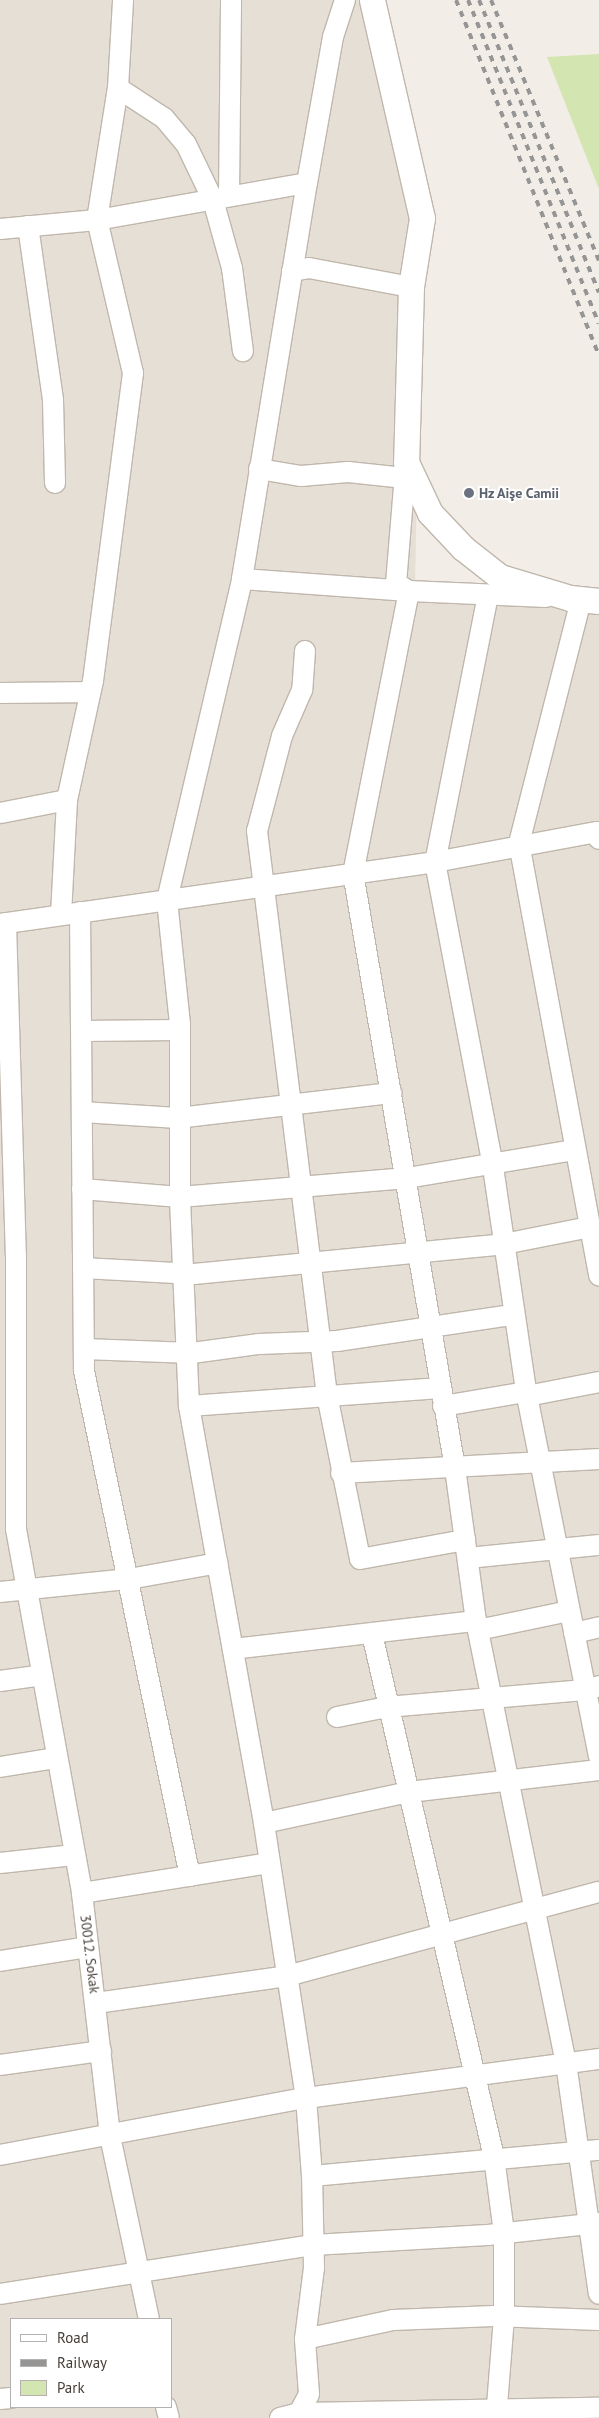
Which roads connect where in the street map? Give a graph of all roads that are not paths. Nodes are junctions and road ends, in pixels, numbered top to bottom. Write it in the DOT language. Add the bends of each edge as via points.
graph roads {
  1 [pos="123,0"];
  2 [pos="230,0"];
  3 [pos="345,0"];
  4 [pos="372,0"];
  5 [pos="118,88"];
  6 [pos="307,183"];
  7 [pos="221,198"];
  8 [pos="97,220"];
  9 [pos="28,226"];
  10 [pos="0,229"];
  11 [pos="292,271"];
  12 [pos="411,287"];
  13 [pos="242,351"];
  14 [pos="259,470"];
  15 [pos="405,470"];
  16 [pos="55,483"];
  17 [pos="242,579"];
  18 [pos="410,591"];
  19 [pos="488,595"];
  20 [pos="583,600"];
  21 [pos="305,651"];
  22 [pos="89,692"];
  23 [pos="0,693"];
  24 [pos="67,800"];
  25 [pos="0,813"];
  26 [pos="599,839"];
  27 [pos="519,843"];
  28 [pos="435,862"];
  29 [pos="353,873"];
  30 [pos="261,885"];
  31 [pos="167,900"];
  32 [pos="71,914"];
  33 [pos="3,924"];
  34 [pos="178,1030"];
  35 [pos="82,1031"];
  36 [pos="392,1093"];
  37 [pos="292,1103"];
  38 [pos="82,1112"];
  39 [pos="178,1118"];
  40 [pos="576,1150"];
  41 [pos="493,1167"];
  42 [pos="407,1178"];
  43 [pos="298,1188"];
  44 [pos="82,1189"];
  45 [pos="180,1197"];
  46 [pos="590,1227"];
  47 [pos="504,1244"];
  48 [pos="419,1250"];
  49 [pos="8,1256"];
  50 [pos="308,1264"];
  51 [pos="83,1268"];
  52 [pos="184,1273"];
  53 [pos="599,1276"];
  54 [pos="512,1315"];
  55 [pos="429,1329"];
  56 [pos="317,1341"];
  57 [pos="84,1349"];
  58 [pos="186,1352"];
  59 [pos="599,1382"];
  60 [pos="526,1394"];
  61 [pos="326,1395"];
  62 [pos="441,1397"];
  63 [pos="189,1406"];
  64 [pos="599,1458"];
  65 [pos="540,1464"];
  66 [pos="455,1468"];
  67 [pos="341,1473"];
  68 [pos="599,1545"];
  69 [pos="467,1549"];
  70 [pos="556,1549"];
  71 [pos="218,1563"];
  72 [pos="128,1579"];
  73 [pos="27,1589"];
  74 [pos="0,1592"];
  75 [pos="569,1611"];
  76 [pos="477,1626"];
  77 [pos="599,1627"];
  78 [pos="574,1633"];
  79 [pos="372,1634"];
  80 [pos="233,1648"];
  81 [pos="43,1675"];
  82 [pos="0,1681"];
  83 [pos="593,1688"];
  84 [pos="492,1698"];
  85 [pos="387,1707"];
  86 [pos="337,1717"];
  87 [pos="599,1757"];
  88 [pos="56,1758"];
  89 [pos="0,1767"];
  90 [pos="599,1770"];
  91 [pos="506,1779"];
  92 [pos="409,1792"];
  93 [pos="264,1823"];
  94 [pos="74,1855"];
  95 [pos="0,1862"];
  96 [pos="270,1863"];
  97 [pos="190,1876"];
  98 [pos="599,1892"];
  99 [pos="82,1894"];
  100 [pos="535,1907"];
  101 [pos="445,1933"];
  102 [pos="87,1947"];
  103 [pos="0,1961"];
  104 [pos="287,1976"];
  105 [pos="96,2003"];
  106 [pos="101,2051"];
  107 [pos="599,2059"];
  108 [pos="566,2063"];
  109 [pos="0,2065"];
  110 [pos="471,2076"];
  111 [pos="306,2098"];
  112 [pos="110,2136"];
  113 [pos="577,2150"];
  114 [pos="599,2150"];
  115 [pos="0,2155"];
  116 [pos="494,2157"];
  117 [pos="312,2176"];
  118 [pos="596,2223"];
  119 [pos="504,2234"];
  120 [pos="313,2245"];
  121 [pos="140,2271"];
  122 [pos="599,2292"];
  123 [pos="0,2294"];
  124 [pos="504,2316"];
  125 [pos="149,2318"];
  126 [pos="599,2320"];
  127 [pos="304,2338"];
  128 [pos="599,2408"];
  129 [pos="496,2414"];
  130 [pos="292,2416"];
  1 -- 5 [label="street"];
  2 -- 7 [label="street"];
  3 -- 6 [label="street" via="333,37"];
  4 -- 12 [label="street" via="422,218"];
  5 -- 7 [label="street" via="164,118 181,137"];
  5 -- 8 [label="street"];
  6 -- 7 [label="street"];
  6 -- 11 [label="street"];
  7 -- 8 [label="street"];
  7 -- 13 [label="street"];
  8 -- 9 [label="street"];
  8 -- 22 [label="street" via="133,373"];
  9 -- 10 [label="street"];
  9 -- 16 [label="street" via="53,400"];
  11 -- 12 [label="street" via="309,268"];
  11 -- 14 [label="street"];
  12 -- 15 [label="street"];
  14 -- 15 [label="street" via="301,476"];
  14 -- 17 [label="street"];
  15 -- 18 [label="street" via="396,582"];
  15 -- 20 [label="street" via="430,513 463,548 500,577"];
  17 -- 18 [label="street"];
  17 -- 31 [label="street"];
  18 -- 19 [label="street"];
  18 -- 29 [label="street"];
  19 -- 20 [label="street"];
  19 -- 28 [label="street"];
  20 -- 27 [label="street"];
  21 -- 30 [label="street" via="302,690 282,736 256,831"];
  22 -- 23 [label="street"];
  22 -- 24 [label="street"];
  24 -- 25 [label="street"];
  24 -- 32 [label="street"];
  26 -- 27 [label="street" via="597,832"];
  27 -- 28 [label="street"];
  27 -- 40 [label="street"];
  28 -- 29 [label="street"];
  28 -- 41 [label="street"];
  29 -- 30 [label="street"];
  29 -- 36 [label="street"];
  30 -- 31 [label="street"];
  30 -- 37 [label="street"];
  31 -- 32 [label="street"];
  31 -- 34 [label="street"];
  32 -- 33 [label="street"];
  32 -- 35 [label="street"];
  33 -- 49 [label="street, 30012. Sokak"];
  34 -- 35 [label="street"];
  34 -- 39 [label="street"];
  35 -- 38 [label="street"];
  36 -- 37 [label="street"];
  36 -- 42 [label="street"];
  37 -- 39 [label="street"];
  37 -- 43 [label="street"];
  38 -- 39 [label="street"];
  38 -- 44 [label="street"];
  39 -- 45 [label="street"];
  40 -- 41 [label="street"];
  40 -- 46 [label="street"];
  41 -- 42 [label="street"];
  41 -- 47 [label="street"];
  42 -- 43 [label="street"];
  42 -- 48 [label="street"];
  43 -- 45 [label="street"];
  43 -- 50 [label="street"];
  44 -- 45 [label="street"];
  44 -- 51 [label="street"];
  45 -- 52 [label="street"];
  46 -- 47 [label="street"];
  46 -- 53 [label="street"];
  47 -- 48 [label="street"];
  47 -- 54 [label="street"];
  48 -- 50 [label="street"];
  48 -- 55 [label="street"];
  49 -- 73 [label="street, 30012. Sokak" via="16,1529"];
  50 -- 52 [label="street"];
  50 -- 56 [label="street"];
  51 -- 52 [label="street"];
  51 -- 57 [label="street"];
  52 -- 58 [label="street"];
  54 -- 55 [label="street"];
  54 -- 60 [label="street"];
  55 -- 56 [label="street"];
  55 -- 62 [label="street"];
  56 -- 58 [label="street"];
  56 -- 61 [label="street"];
  57 -- 58 [label="street"];
  57 -- 72 [label="street" via="84,1371"];
  58 -- 63 [label="street"];
  59 -- 60 [label="street"];
  60 -- 62 [label="street"];
  60 -- 65 [label="street"];
  61 -- 62 [label="street"];
  61 -- 63 [label="street"];
  61 -- 67 [label="street"];
  62 -- 66 [label="street"];
  63 -- 71 [label="street"];
  64 -- 65 [label="street"];
  65 -- 66 [label="street"];
  65 -- 70 [label="street"];
  66 -- 67 [label="street"];
  66 -- 69 [label="street"];
  67 -- 69 [label="street" via="360,1559"];
  68 -- 70 [label="street"];
  69 -- 70 [label="street"];
  69 -- 76 [label="street"];
  70 -- 75 [label="street"];
  71 -- 72 [label="street"];
  71 -- 80 [label="street"];
  72 -- 73 [label="street"];
  72 -- 97 [label="street"];
  73 -- 74 [label="street"];
  73 -- 81 [label="street, 30012. Sokak"];
  75 -- 76 [label="street"];
  75 -- 78 [label="street"];
  76 -- 79 [label="street"];
  76 -- 84 [label="street"];
  77 -- 78 [label="street"];
  78 -- 83 [label="street"];
  79 -- 80 [label="street"];
  79 -- 85 [label="street"];
  80 -- 93 [label="street"];
  81 -- 82 [label="street"];
  81 -- 88 [label="street, 30012. Sokak"];
  83 -- 84 [label="street"];
  83 -- 87 [label="street"];
  84 -- 85 [label="street"];
  84 -- 91 [label="street"];
  85 -- 86 [label="street"];
  85 -- 92 [label="street"];
  88 -- 89 [label="street"];
  88 -- 94 [label="street, 30012. Sokak"];
  90 -- 91 [label="street"];
  91 -- 92 [label="street"];
  91 -- 100 [label="street"];
  92 -- 93 [label="street"];
  92 -- 101 [label="street"];
  93 -- 96 [label="street"];
  94 -- 95 [label="street"];
  94 -- 99 [label="street, 30012. Sokak"];
  96 -- 97 [label="street"];
  96 -- 104 [label="street"];
  97 -- 99 [label="street"];
  98 -- 100 [label="street"];
  99 -- 102 [label="street, 30012. Sokak"];
  100 -- 101 [label="street"];
  100 -- 108 [label="street"];
  101 -- 104 [label="street"];
  101 -- 110 [label="street"];
  102 -- 103 [label="street"];
  102 -- 105 [label="street, 30012. Sokak"];
  104 -- 105 [label="street"];
  104 -- 111 [label="street"];
  105 -- 106 [label="street, 30012. Sokak"];
  106 -- 109 [label="street"];
  106 -- 112 [label="street, 30012. Sokak"];
  107 -- 108 [label="street"];
  108 -- 110 [label="street"];
  108 -- 113 [label="street"];
  110 -- 111 [label="street"];
  110 -- 116 [label="street"];
  111 -- 112 [label="street"];
  111 -- 117 [label="street"];
  112 -- 115 [label="street"];
  112 -- 121 [label="street, 30012. Sokak"];
  113 -- 114 [label="street"];
  113 -- 116 [label="street"];
  113 -- 118 [label="street"];
  116 -- 117 [label="street"];
  116 -- 119 [label="street"];
  117 -- 120 [label="street"];
  118 -- 119 [label="street"];
  118 -- 122 [label="street"];
  119 -- 120 [label="street"];
  119 -- 124 [label="street"];
  120 -- 121 [label="street"];
  120 -- 127 [label="street"];
  121 -- 123 [label="street"];
  121 -- 125 [label="street, 30012. Sokak"];
  124 -- 126 [label="street"];
  124 -- 127 [label="street" via="393,2320"];
  124 -- 129 [label="street"];
  127 -- 130 [label="street" via="309,2394"];
  128 -- 129 [label="street"];
  129 -- 130 [label="street"];
}
